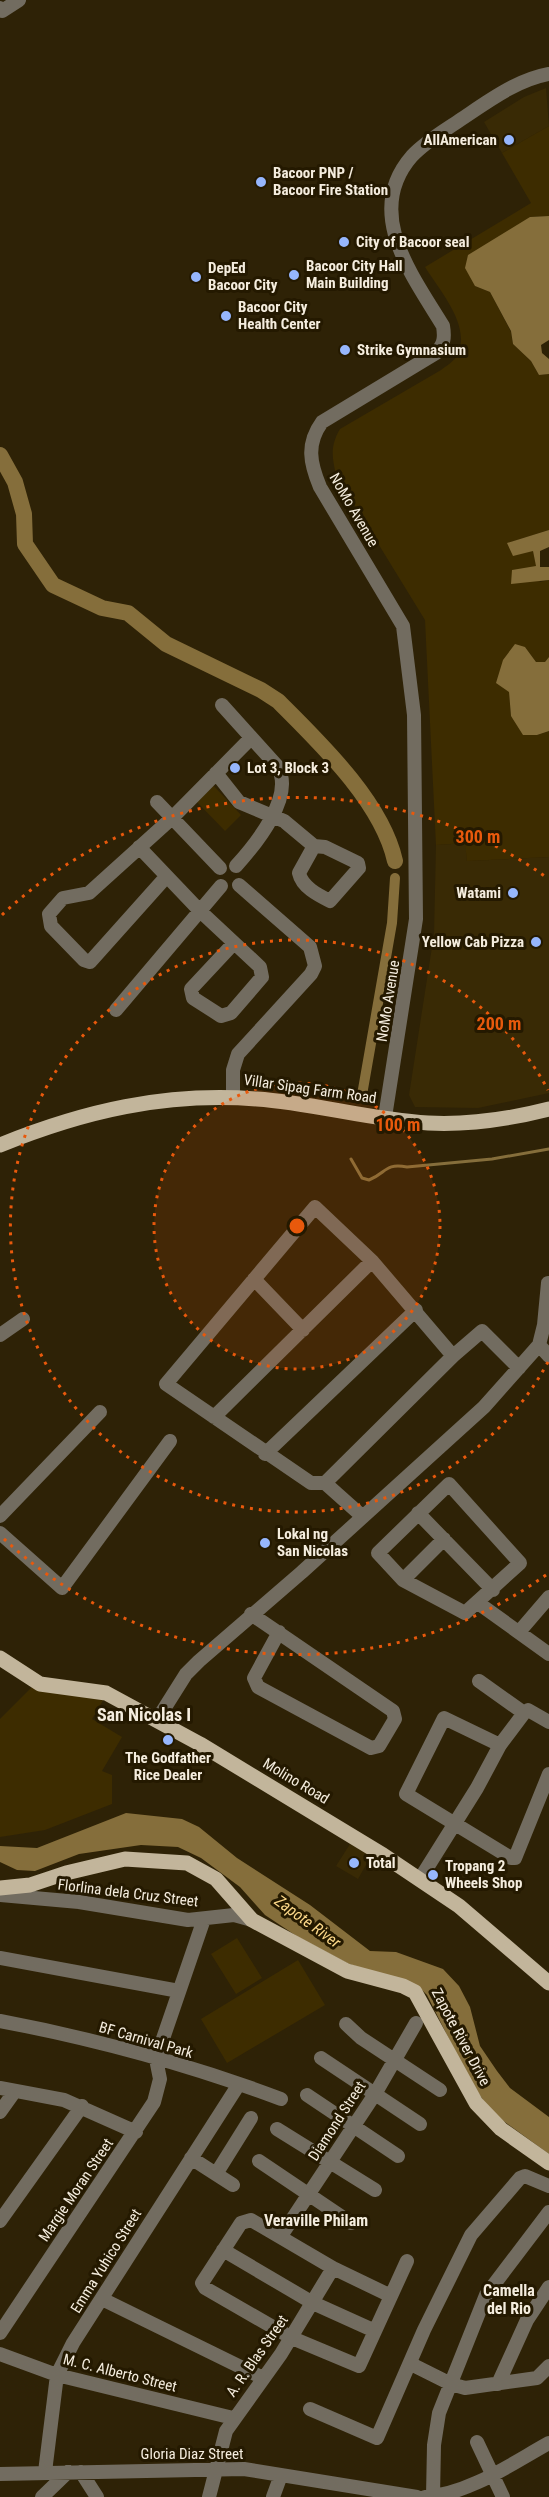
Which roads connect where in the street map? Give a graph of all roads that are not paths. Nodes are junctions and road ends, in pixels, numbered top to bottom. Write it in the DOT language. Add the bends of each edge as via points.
graph roads {
  1 [pos="19,0"];
  2 [pos="0,8"];
  3 [pos="549,74"];
  4 [pos="222,705"];
  5 [pos="250,738"];
  6 [pos="216,773"];
  7 [pos="157,802"];
  8 [pos="271,816"];
  9 [pos="172,818"];
  10 [pos="314,846"];
  11 [pos="139,847"];
  12 [pos="236,866"];
  13 [pos="220,868"];
  14 [pos="166,877"];
  15 [pos="239,885"];
  16 [pos="221,886"];
  17 [pos="200,911"];
  18 [pos="234,943"];
  19 [pos="116,1010"];
  20 [pos="232,1097"];
  21 [pos="549,1108"];
  22 [pos="385,1118"];
  23 [pos="0,1145"];
  24 [pos="372,1262"];
  25 [pos="254,1279"];
  26 [pos="548,1283"];
  27 [pos="416,1310"];
  28 [pos="23,1319"];
  29 [pos="547,1323"];
  30 [pos="303,1330"];
  31 [pos="0,1335"];
  32 [pos="539,1345"];
  33 [pos="453,1356"];
  34 [pos="549,1356"];
  35 [pos="519,1368"];
  36 [pos="100,1412"];
  37 [pos="214,1417"];
  38 [pos="170,1441"];
  39 [pos="265,1454"];
  40 [pos="326,1483"];
  41 [pos="418,1513"];
  42 [pos="0,1516"];
  43 [pos="362,1516"];
  44 [pos="0,1533"];
  45 [pos="444,1539"];
  46 [pos="403,1580"];
  47 [pos="493,1590"];
  48 [pos="549,1597"];
  49 [pos="478,1603"];
  50 [pos="251,1614"];
  51 [pos="279,1632"];
  52 [pos="519,1632"];
  53 [pos="549,1654"];
  54 [pos="0,1658"];
  55 [pos="478,1681"];
  56 [pos="524,1713"];
  57 [pos="157,1720"];
  58 [pos="549,1722"];
  59 [pos="500,1744"];
  60 [pos="549,1774"];
  61 [pos="454,1824"];
  62 [pos="420,1879"];
  63 [pos="0,1888"];
  64 [pos="0,1895"];
  65 [pos="204,1919"];
  66 [pos="252,1920"];
  67 [pos="0,1958"];
  68 [pos="549,1983"];
  69 [pos="179,1991"];
  70 [pos="0,2021"];
  71 [pos="416,2023"];
  72 [pos="346,2024"];
  73 [pos="321,2058"];
  74 [pos="156,2059"];
  75 [pos="393,2060"];
  76 [pos="239,2084"];
  77 [pos="0,2088"];
  78 [pos="440,2090"];
  79 [pos="15,2091"];
  80 [pos="375,2094"];
  81 [pos="307,2095"];
  82 [pos="281,2099"];
  83 [pos="82,2106"];
  84 [pos="0,2112"];
  85 [pos="252,2118"];
  86 [pos="420,2124"];
  87 [pos="354,2127"];
  88 [pos="277,2129"];
  89 [pos="136,2132"];
  90 [pos="398,2157"];
  91 [pos="191,2158"];
  92 [pos="259,2161"];
  93 [pos="330,2162"];
  94 [pos="549,2163"];
  95 [pos="216,2174"];
  96 [pos="233,2186"];
  97 [pos="549,2186"];
  98 [pos="375,2190"];
  99 [pos="308,2194"];
  100 [pos="549,2212"];
  101 [pos="0,2221"];
  102 [pos="351,2223"];
  103 [pos="281,2236"];
  104 [pos="223,2250"];
  105 [pos="407,2261"];
  106 [pos="333,2268"];
  107 [pos="549,2288"];
  108 [pos="391,2296"];
  109 [pos="102,2299"];
  110 [pos="313,2303"];
  111 [pos="375,2331"];
  112 [pos="0,2332"];
  113 [pos="292,2338"];
  114 [pos="0,2354"];
  115 [pos="411,2364"];
  116 [pos="549,2367"];
  117 [pos="57,2375"];
  118 [pos="263,2378"];
  119 [pos="450,2384"];
  120 [pos="498,2384"];
  121 [pos="310,2409"];
  122 [pos="233,2418"];
  123 [pos="477,2442"];
  124 [pos="549,2443"];
  125 [pos="215,2468"];
  126 [pos="45,2472"];
  127 [pos="75,2472"];
  128 [pos="494,2473"];
  129 [pos="0,2474"];
  130 [pos="281,2475"];
  131 [pos="434,2496"];
  132 [pos="42,2497"];
  133 [pos="97,2497"];
  134 [pos="209,2497"];
  135 [pos="273,2497"];
  136 [pos="417,2497"];
  137 [pos="423,2497"];
  138 [pos="504,2497"];
  1 -- 2 [label="street" via="2,11"];
  3 -- 22 [label="street, NoMo Avenue" via="530,79 483,105 421,147 405,167 392,200 393,232 406,264 443,326 445,338 436,353 322,422 313,434 312,468 320,487 403,626 411,692 416,919"];
  4 -- 5 [label="street"];
  5 -- 6 [label="street"];
  5 -- 8 [label="street" via="283,775 284,785"];
  6 -- 8 [label="street" via="238,802"];
  6 -- 9 [label="street"];
  7 -- 9 [label="street"];
  8 -- 10 [label="street" via="284,821"];
  8 -- 12 [label="street" via="260,840"];
  9 -- 11 [label="street"];
  9 -- 13 [label="street"];
  10 -- 10 [label="street" via="300,877 310,889 330,901 359,868 358,863"];
  11 -- 14 [label="street"];
  11 -- 14 [label="street" via="89,893 63,898 49,914 51,926 90,962"];
  12 -- 13 [label="street"];
  12 -- 15 [label="street" via="241,873"];
  13 -- 16 [label="street" via="217,878"];
  14 -- 17 [label="street"];
  15 -- 16 [label="street" via="229,889"];
  15 -- 20 [label="street" via="310,947 315,966 238,1054"];
  16 -- 17 [label="street"];
  17 -- 18 [label="street"];
  17 -- 19 [label="street"];
  18 -- 18 [label="street" via="191,989 193,998 221,1016 231,1013 262,977 258,963"];
  20 -- 22 [label="main road, Villar Sipag Farm Road"];
  20 -- 23 [label="main road, Villar Sipag Farm Road" via="114,1107 80,1115"];
  21 -- 22 [label="main road, Villar Sipag Farm Road" via="497,1120 429,1123"];
  24 -- 25 [label="street" via="315,1206"];
  24 -- 27 [label="street"];
  24 -- 30 [label="street"];
  25 -- 30 [label="street"];
  25 -- 37 [label="street" via="166,1384"];
  26 -- 29 [label="street"];
  27 -- 33 [label="street"];
  27 -- 39 [label="street"];
  28 -- 31 [label="street"];
  29 -- 32 [label="street"];
  30 -- 37 [label="street"];
  32 -- 34 [label="street"];
  32 -- 35 [label="street"];
  33 -- 35 [label="street" via="482,1330"];
  33 -- 40 [label="street"];
  35 -- 43 [label="street" via="484,1407"];
  36 -- 42 [label="street"];
  37 -- 39 [label="street"];
  38 -- 44 [label="street" via="62,1588"];
  39 -- 40 [label="street" via="311,1483"];
  40 -- 43 [label="street"];
  41 -- 45 [label="street"];
  41 -- 46 [label="street" via="378,1553"];
  41 -- 47 [label="street" via="449,1484 520,1563"];
  43 -- 50 [label="street"];
  45 -- 46 [label="street"];
  45 -- 47 [label="street"];
  46 -- 49 [label="street" via="461,1612"];
  47 -- 49 [label="street"];
  48 -- 52 [label="street"];
  49 -- 52 [label="street"];
  50 -- 51 [label="street"];
  50 -- 57 [label="street" via="186,1674"];
  51 -- 51 [label="street" via="393,1711 395,1719 379,1746 371,1748 258,1687 255,1678"];
  52 -- 53 [label="street"];
  54 -- 57 [label="main road, Molino Road" via="34,1682 106,1693"];
  55 -- 56 [label="street"];
  56 -- 58 [label="street" via="528,1710"];
  56 -- 59 [label="street"];
  57 -- 62 [label="main road, Molino Road"];
  59 -- 61 [label="street"];
  59 -- 61 [label="street" via="448,1718 441,1720 406,1794"];
  60 -- 61 [label="street" via="515,1858"];
  61 -- 62 [label="street"];
  62 -- 68 [label="main road, Molino Road" via="490,1930"];
  63 -- 66 [label="main road, Zapote River Drive" via="30,1885 125,1859 174,1860 216,1879"];
  64 -- 65 [label="street, Florlina dela Cruz Street"];
  65 -- 66 [label="street, Florlina dela Cruz Street" via="234,1915"];
  65 -- 69 [label="street"];
  66 -- 94 [label="main road, Zapote River Drive" via="347,1971 415,1992 476,2103 501,2129"];
  67 -- 69 [label="street"];
  69 -- 74 [label="street"];
  70 -- 74 [label="street, BF Carnival Park"];
  71 -- 75 [label="street, Diamond Street"];
  72 -- 75 [label="street"];
  73 -- 80 [label="street"];
  74 -- 76 [label="street, BF Carnival Park"];
  74 -- 89 [label="street, Margie Moran Street" via="159,2086"];
  75 -- 78 [label="street"];
  75 -- 80 [label="street, Diamond Street"];
  76 -- 82 [label="street, BF Carnival Park"];
  76 -- 91 [label="street, Emma Yuhico Street"];
  77 -- 79 [label="street"];
  79 -- 83 [label="street"];
  79 -- 84 [label="street"];
  80 -- 86 [label="street"];
  80 -- 87 [label="street, Diamond Street"];
  81 -- 87 [label="street"];
  83 -- 89 [label="street"];
  83 -- 101 [label="street"];
  85 -- 95 [label="street"];
  87 -- 90 [label="street"];
  87 -- 93 [label="street, Diamond Street"];
  88 -- 93 [label="street"];
  89 -- 112 [label="street, Margie Moran Street"];
  91 -- 95 [label="street"];
  91 -- 109 [label="street, Emma Yuhico Street"];
  92 -- 99 [label="street"];
  93 -- 98 [label="street"];
  93 -- 99 [label="street, Diamond Street"];
  95 -- 96 [label="street"];
  97 -- 115 [label="street" via="525,2176 520,2178 471,2235"];
  99 -- 102 [label="street"];
  99 -- 103 [label="street, Diamond Street"];
  100 -- 119 [label="street" via="486,2295"];
  103 -- 104 [label="street" via="245,2220"];
  103 -- 106 [label="street"];
  104 -- 110 [label="street"];
  104 -- 113 [label="street" via="202,2283 205,2288"];
  105 -- 108 [label="street"];
  106 -- 108 [label="street"];
  106 -- 110 [label="street, A. R. Blas Street"];
  107 -- 120 [label="street" via="526,2320"];
  108 -- 111 [label="street"];
  109 -- 117 [label="street, Emma Yuhico Street"];
  109 -- 118 [label="street"];
  110 -- 111 [label="street"];
  110 -- 113 [label="street, A. R. Blas Street"];
  111 -- 113 [label="street" via="358,2366"];
  113 -- 118 [label="street, A. R. Blas Street"];
  114 -- 117 [label="street, M. C. Alberto Street"];
  115 -- 119 [label="street"];
  115 -- 121 [label="street" via="377,2438"];
  116 -- 120 [label="street" via="537,2378"];
  117 -- 122 [label="street, M. C. Alberto Street"];
  117 -- 126 [label="street, Emma Yuhico Street"];
  118 -- 122 [label="street, A. R. Blas Street"];
  119 -- 120 [label="street" via="465,2388"];
  119 -- 131 [label="street" via="439,2413 434,2445"];
  122 -- 125 [label="street, A. R. Blas Street"];
  123 -- 128 [label="street"];
  124 -- 128 [label="street"];
  125 -- 127 [label="street, Gloria Diaz Street"];
  125 -- 130 [label="street, Gloria Diaz Street"];
  125 -- 134 [label="street, A. R. Blas Street"];
  126 -- 127 [label="street, Gloria Diaz Street"];
  126 -- 129 [label="street, Gloria Diaz Street"];
  127 -- 132 [label="street"];
  127 -- 133 [label="street"];
  128 -- 131 [label="street"];
  128 -- 138 [label="street"];
  130 -- 135 [label="street"];
  130 -- 136 [label="street, Gloria Diaz Street"];
  131 -- 137 [label="street"];
}
